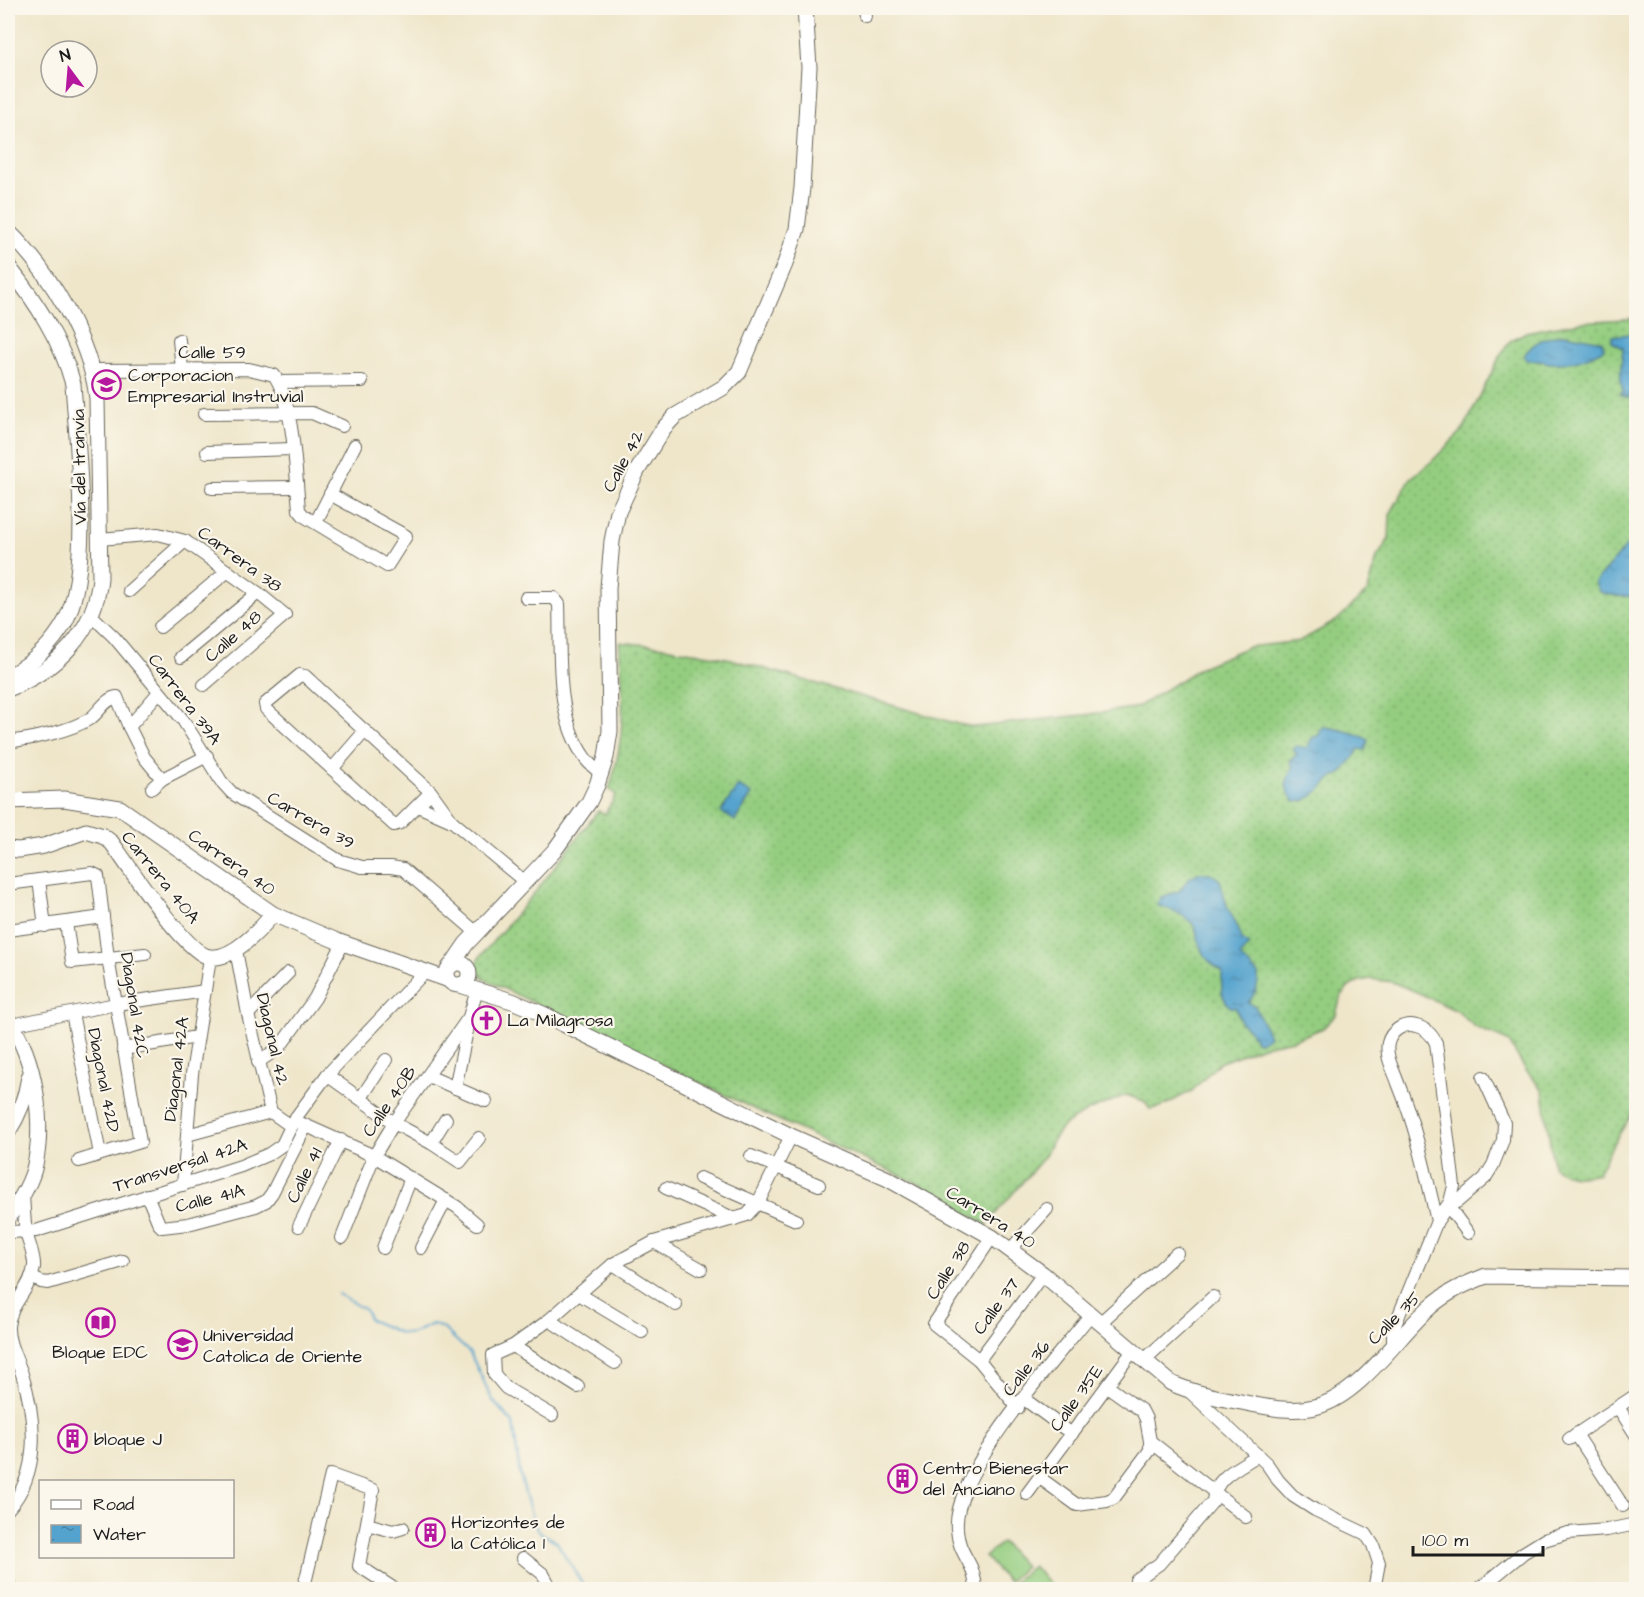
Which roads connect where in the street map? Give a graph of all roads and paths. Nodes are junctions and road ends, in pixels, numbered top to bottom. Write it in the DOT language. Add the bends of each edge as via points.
graph roads {
  1 [pos="806,8"];
  2 [pos="8,231"];
  3 [pos="8,266"];
  4 [pos="179,340"];
  5 [pos="182,369"];
  6 [pos="93,370"];
  7 [pos="362,381"];
  8 [pos="279,382"];
  9 [pos="288,412"];
  10 [pos="204,414"];
  11 [pos="342,426"];
  12 [pos="355,445"];
  13 [pos="293,449"];
  14 [pos="207,452"];
  15 [pos="297,487"];
  16 [pos="212,488"];
  17 [pos="330,494"];
  18 [pos="316,522"];
  19 [pos="100,539"];
  20 [pos="184,541"];
  21 [pos="228,571"];
  22 [pos="129,591"];
  23 [pos="258,593"];
  24 [pos="526,598"];
  25 [pos="285,615"];
  26 [pos="92,616"];
  27 [pos="160,627"];
  28 [pos="181,657"];
  29 [pos="8,684"];
  30 [pos="204,685"];
  31 [pos="159,692"];
  32 [pos="129,727"];
  33 [pos="366,731"];
  34 [pos="8,741"];
  35 [pos="207,756"];
  36 [pos="332,769"];
  37 [pos="601,774"];
  38 [pos="162,779"];
  39 [pos="152,788"];
  40 [pos="431,792"];
  41 [pos="8,801"];
  42 [pos="248,804"];
  43 [pos="418,806"];
  44 [pos="452,820"];
  45 [pos="8,849"];
  46 [pos="39,880"];
  47 [pos="525,882"];
  48 [pos="8,884"];
  49 [pos="273,915"];
  50 [pos="103,917"];
  51 [pos="66,923"];
  52 [pos="45,926"];
  53 [pos="8,930"];
  54 [pos="476,935"];
  55 [pos="343,943"];
  56 [pos="236,950"];
  57 [pos="145,954"];
  58 [pos="210,957"];
  59 [pos="108,958"];
  60 [pos="288,973"];
  61 [pos="430,973"];
  62 [pos="458,974"];
  63 [pos="205,991"];
  64 [pos="481,991"];
  65 [pos="116,1004"];
  66 [pos="72,1013"];
  67 [pos="248,1014"];
  68 [pos="469,1017"];
  69 [pos="9,1022"];
  70 [pos="197,1037"];
  71 [pos="123,1048"];
  72 [pos="386,1060"];
  73 [pos="258,1062"];
  74 [pos="30,1071"];
  75 [pos="327,1075"];
  76 [pos="428,1076"];
  77 [pos="1483,1077"];
  78 [pos="455,1088"];
  79 [pos="361,1098"];
  80 [pos="486,1101"];
  81 [pos="271,1112"];
  82 [pos="446,1119"];
  83 [pos="292,1123"];
  84 [pos="394,1123"];
  85 [pos="306,1126"];
  86 [pos="8,1132"];
  87 [pos="187,1135"];
  88 [pos="790,1136"];
  89 [pos="479,1138"];
  90 [pos="341,1140"];
  91 [pos="431,1143"];
  92 [pos="100,1154"];
  93 [pos="374,1156"];
  94 [pos="751,1156"];
  95 [pos="80,1161"];
  96 [pos="776,1166"];
  97 [pos="411,1178"];
  98 [pos="700,1178"];
  99 [pos="183,1185"];
  100 [pos="819,1185"];
  101 [pos="666,1188"];
  102 [pos="23,1195"];
  103 [pos="147,1195"];
  104 [pos="446,1200"];
  105 [pos="758,1203"];
  106 [pos="1449,1204"];
  107 [pos="1047,1209"];
  108 [pos="8,1218"];
  109 [pos="735,1219"];
  110 [pos="796,1220"];
  111 [pos="1437,1221"];
  112 [pos="477,1224"];
  113 [pos="299,1226"];
  114 [pos="45,1228"];
  115 [pos="8,1232"];
  116 [pos="26,1232"];
  117 [pos="1468,1233"];
  118 [pos="992,1237"];
  119 [pos="342,1238"];
  120 [pos="654,1242"];
  121 [pos="383,1248"];
  122 [pos="421,1248"];
  123 [pos="1010,1250"];
  124 [pos="1177,1253"];
  125 [pos="33,1255"];
  126 [pos="123,1261"];
  127 [pos="613,1264"];
  128 [pos="701,1269"];
  129 [pos="1043,1274"];
  130 [pos="31,1277"];
  131 [pos="1636,1278"];
  132 [pos="579,1294"];
  133 [pos="1213,1297"];
  134 [pos="676,1305"];
  135 [pos="1096,1318"];
  136 [pos="549,1320"];
  137 [pos="642,1332"];
  138 [pos="513,1346"];
  139 [pos="1393,1347"];
  140 [pos="1138,1356"];
  141 [pos="979,1360"];
  142 [pos="615,1364"];
  143 [pos="1107,1386"];
  144 [pos="578,1387"];
  145 [pos="1190,1392"];
  146 [pos="1636,1395"];
  147 [pos="1021,1403"];
  148 [pos="1618,1407"];
  149 [pos="552,1415"];
  150 [pos="1072,1434"];
  151 [pos="1636,1435"];
  152 [pos="1150,1441"];
  153 [pos="1258,1455"];
  154 [pos="1040,1478"];
  155 [pos="1213,1489"];
  156 [pos="1028,1494"];
  157 [pos="1623,1506"];
  158 [pos="8,1509"];
  159 [pos="1246,1517"];
  160 [pos="367,1524"];
  161 [pos="1636,1524"];
  162 [pos="403,1528"];
  163 [pos="523,1558"];
  164 [pos="8,1579"];
  165 [pos="1136,1580"];
  166 [pos="393,1588"];
  167 [pos="304,1589"];
  168 [pos="9,1590"];
  169 [pos="552,1590"];
  170 [pos="977,1590"];
  171 [pos="1374,1590"];
  172 [pos="1478,1590"];
  1 -- 37 [label="main road, Calle 42" via="809,68 802,188 797,228 785,264 739,372 724,387 675,416 663,429 618,512 609,564 610,731"];
  2 -- 6 [label="main road, Vía del tranvía" via="34,261 66,310"];
  3 -- 29 [label="main road, Vía del tranvía" via="28,292 68,363 73,384 80,537 67,618 51,642"];
  4 -- 5 [label="street"];
  5 -- 6 [label="street, Calle 59"];
  5 -- 8 [label="street, Calle 59" via="264,371"];
  6 -- 19 [label="main road, Vía del tranvía"];
  7 -- 8 [label="street, Calle 59"];
  8 -- 9 [label="street"];
  9 -- 10 [label="street"];
  9 -- 11 [label="street" via="312,413"];
  9 -- 13 [label="street"];
  12 -- 17 [label="street"];
  13 -- 14 [label="street"];
  13 -- 15 [label="street"];
  15 -- 16 [label="street"];
  15 -- 18 [label="street" via="299,510"];
  17 -- 18 [label="street"];
  17 -- 18 [label="street" via="406,536 387,566"];
  19 -- 20 [label="street, Carrera 38" via="158,534"];
  19 -- 26 [label="main road, Vía del tranvía" via="99,591"];
  20 -- 21 [label="street, Carrera 38"];
  20 -- 22 [label="street"];
  21 -- 23 [label="street, Carrera 38"];
  21 -- 27 [label="street"];
  23 -- 25 [label="street, Carrera 38"];
  23 -- 28 [label="street"];
  24 -- 37 [label="street" via="554,598 560,604 563,705 585,759"];
  25 -- 30 [label="street, Calle 48"];
  26 -- 29 [label="main road, Vía del tranvía" via="52,664 28,680"];
  26 -- 31 [label="street, Carrera 39A"];
  31 -- 32 [label="street"];
  31 -- 35 [label="street, Carrera 39A"];
  32 -- 34 [label="street" via="117,697 91,718 66,729"];
  32 -- 38 [label="street" via="144,757"];
  33 -- 36 [label="street"];
  33 -- 36 [label="street" via="303,675 265,704"];
  33 -- 40 [label="street"];
  35 -- 38 [label="street"];
  35 -- 42 [label="street, Carrera 39A" via="221,781"];
  36 -- 43 [label="street" via="394,825"];
  37 -- 47 [label="main road, Calle 42" via="571,829"];
  38 -- 39 [label="street"];
  40 -- 43 [label="street"];
  40 -- 44 [label="street"];
  41 -- 49 [label="main road, Carrera 40" via="64,799 120,808"];
  42 -- 54 [label="street, Carrera 39" via="338,860 362,867 403,869"];
  43 -- 44 [label="street"];
  44 -- 47 [label="street"];
  45 -- 58 [label="main road, Carrera 40A" via="44,846 86,831 103,836 179,933 198,952"];
  46 -- 48 [label="street"];
  46 -- 50 [label="street, Diagonal 42C" via="96,873"];
  46 -- 52 [label="street"];
  47 -- 54 [label="main road, Calle 42"];
  49 -- 55 [label="main road, Carrera 40"];
  49 -- 56 [label="main road"];
  50 -- 51 [label="street"];
  50 -- 59 [label="street, Diagonal 42C"];
  51 -- 52 [label="street"];
  51 -- 59 [label="street" via="72,962"];
  52 -- 53 [label="street"];
  54 -- 62 [label="main road"];
  55 -- 61 [label="main road, Carrera 40"];
  55 -- 73 [label="street" via="315,998 279,1048"];
  56 -- 58 [label="main road"];
  56 -- 67 [label="street, Diagonal 42"];
  57 -- 59 [label="street"];
  58 -- 63 [label="street, Diagonal 42A"];
  59 -- 65 [label="street, Diagonal 42C"];
  60 -- 67 [label="street"];
  61 -- 62 [label="main road"];
  61 -- 75 [label="street, Transversal 42A" via="418,979"];
  62 -- 64 [label="main road, Carrera 40"];
  63 -- 65 [label="street"];
  63 -- 70 [label="street, Diagonal 42A"];
  64 -- 68 [label="street, Calle 40B"];
  64 -- 88 [label="main road, Carrera 40" via="543,1014"];
  65 -- 66 [label="street"];
  65 -- 71 [label="street, Diagonal 42C"];
  66 -- 69 [label="street"];
  66 -- 92 [label="street, Diagonal 42D"];
  67 -- 73 [label="street, Diagonal 42"];
  68 -- 76 [label="street, Calle 40B"];
  68 -- 78 [label="street"];
  69 -- 74 [label="main road"];
  70 -- 71 [label="street"];
  70 -- 87 [label="street, Diagonal 42A"];
  71 -- 92 [label="street, Diagonal 42C" via="140,1142"];
  72 -- 79 [label="street"];
  73 -- 81 [label="street, Diagonal 42"];
  74 -- 86 [label="main road" via="27,1094"];
  74 -- 102 [label="main road" via="39,1126 34,1169"];
  75 -- 79 [label="street"];
  75 -- 83 [label="street, Transversal 42A"];
  76 -- 78 [label="street"];
  76 -- 84 [label="street, Calle 40B"];
  77 -- 106 [label="street" via="1504,1124 1503,1140 1485,1178 1457,1202"];
  78 -- 80 [label="street"];
  79 -- 84 [label="street"];
  81 -- 83 [label="street, Diagonal 42"];
  81 -- 87 [label="street"];
  82 -- 91 [label="street"];
  83 -- 85 [label="street, Diagonal 42"];
  83 -- 99 [label="street, Transversal 42A" via="282,1145 269,1154"];
  84 -- 91 [label="street"];
  84 -- 93 [label="street, Calle 40B"];
  85 -- 90 [label="street, Diagonal 42"];
  85 -- 103 [label="street, Calle 41A" via="272,1193 266,1201 246,1210 162,1227"];
  87 -- 99 [label="street, Diagonal 42A"];
  88 -- 96 [label="street"];
  88 -- 118 [label="main road, Carrera 40" via="888,1179"];
  89 -- 91 [label="street" via="460,1162"];
  90 -- 93 [label="street, Diagonal 42"];
  90 -- 113 [label="street, Calle 41"];
  92 -- 95 [label="street"];
  93 -- 97 [label="street, Diagonal 42"];
  93 -- 119 [label="street, Calle 40B"];
  94 -- 96 [label="street"];
  96 -- 100 [label="street"];
  96 -- 105 [label="street"];
  97 -- 104 [label="street, Diagonal 42"];
  97 -- 121 [label="street"];
  98 -- 105 [label="street"];
  99 -- 103 [label="street, Transversal 42A"];
  101 -- 109 [label="street"];
  102 -- 108 [label="main road"];
  102 -- 116 [label="street"];
  103 -- 114 [label="street, Transversal 42A"];
  104 -- 112 [label="street, Diagonal 42"];
  104 -- 122 [label="street"];
  105 -- 109 [label="street" via="747,1215"];
  105 -- 110 [label="street"];
  106 -- 111 [label="street"];
  106 -- 111 [label="street" via="1454,1186 1436,1043 1431,1033 1416,1026 1401,1026 1392,1033 1388,1058 1411,1115"];
  106 -- 117 [label="street"];
  107 -- 123 [label="street"];
  109 -- 120 [label="street"];
  111 -- 139 [label="street" via="1393,1330"];
  114 -- 116 [label="street, Transversal 42A"];
  114 -- 125 [label="street"];
  115 -- 116 [label="street, Transversal 42A"];
  116 -- 125 [label="street"];
  118 -- 123 [label="main road, Carrera 40"];
  118 -- 141 [label="street, Calle 38" via="934,1324"];
  120 -- 127 [label="street"];
  120 -- 128 [label="street"];
  123 -- 129 [label="main road, Carrera 40"];
  124 -- 135 [label="street"];
  125 -- 130 [label="street"];
  126 -- 130 [label="street" via="48,1283"];
  127 -- 132 [label="street"];
  127 -- 134 [label="street"];
  129 -- 135 [label="main road, Carrera 40"];
  129 -- 141 [label="street, Calle 37"];
  130 -- 158 [label="street" via="11,1312 8,1326 29,1396 33,1426 29,1472"];
  131 -- 139 [label="main road, Calle 35" via="1486,1276 1450,1292"];
  132 -- 136 [label="street"];
  132 -- 137 [label="street"];
  133 -- 140 [label="street, Calle 35E"];
  135 -- 140 [label="main road, Carrera 40"];
  135 -- 147 [label="street, Calle 36"];
  136 -- 138 [label="street"];
  136 -- 142 [label="street"];
  138 -- 144 [label="street"];
  138 -- 149 [label="street" via="493,1355 494,1374 506,1388"];
  139 -- 145 [label="main road, Calle 35" via="1345,1392 1317,1407 1274,1409"];
  140 -- 143 [label="street, Calle 35E"];
  140 -- 145 [label="main road, Carrera 40" via="1171,1383"];
  141 -- 147 [label="street"];
  143 -- 150 [label="street, Calle 35E"];
  143 -- 152 [label="street" via="1142,1411"];
  145 -- 153 [label="street, Carrera 40"];
  146 -- 148 [label="street"];
  147 -- 150 [label="street"];
  147 -- 170 [label="street, Calle 36" via="989,1443 960,1502 960,1549"];
  148 -- 151 [label="street"];
  148 -- 157 [label="street" via="1573,1437"];
  150 -- 154 [label="street, Calle 35E"];
  152 -- 154 [label="street" via="1150,1450 1114,1498 1107,1501 1077,1505"];
  152 -- 155 [label="street"];
  153 -- 155 [label="street"];
  153 -- 171 [label="street, Carrera 40" via="1293,1496 1366,1534 1379,1563"];
  154 -- 156 [label="street, Calle 35E"];
  155 -- 159 [label="street"];
  155 -- 165 [label="street" via="1213,1501 1160,1564"];
  160 -- 162 [label="street" via="393,1532"];
  160 -- 166 [label="street" via="359,1566"];
  160 -- 167 [label="street" via="373,1490 330,1475"];
  161 -- 172 [label="street" via="1544,1540"];
  163 -- 169 [label="street" via="543,1574"];
  164 -- 168 [label="street"];
}
